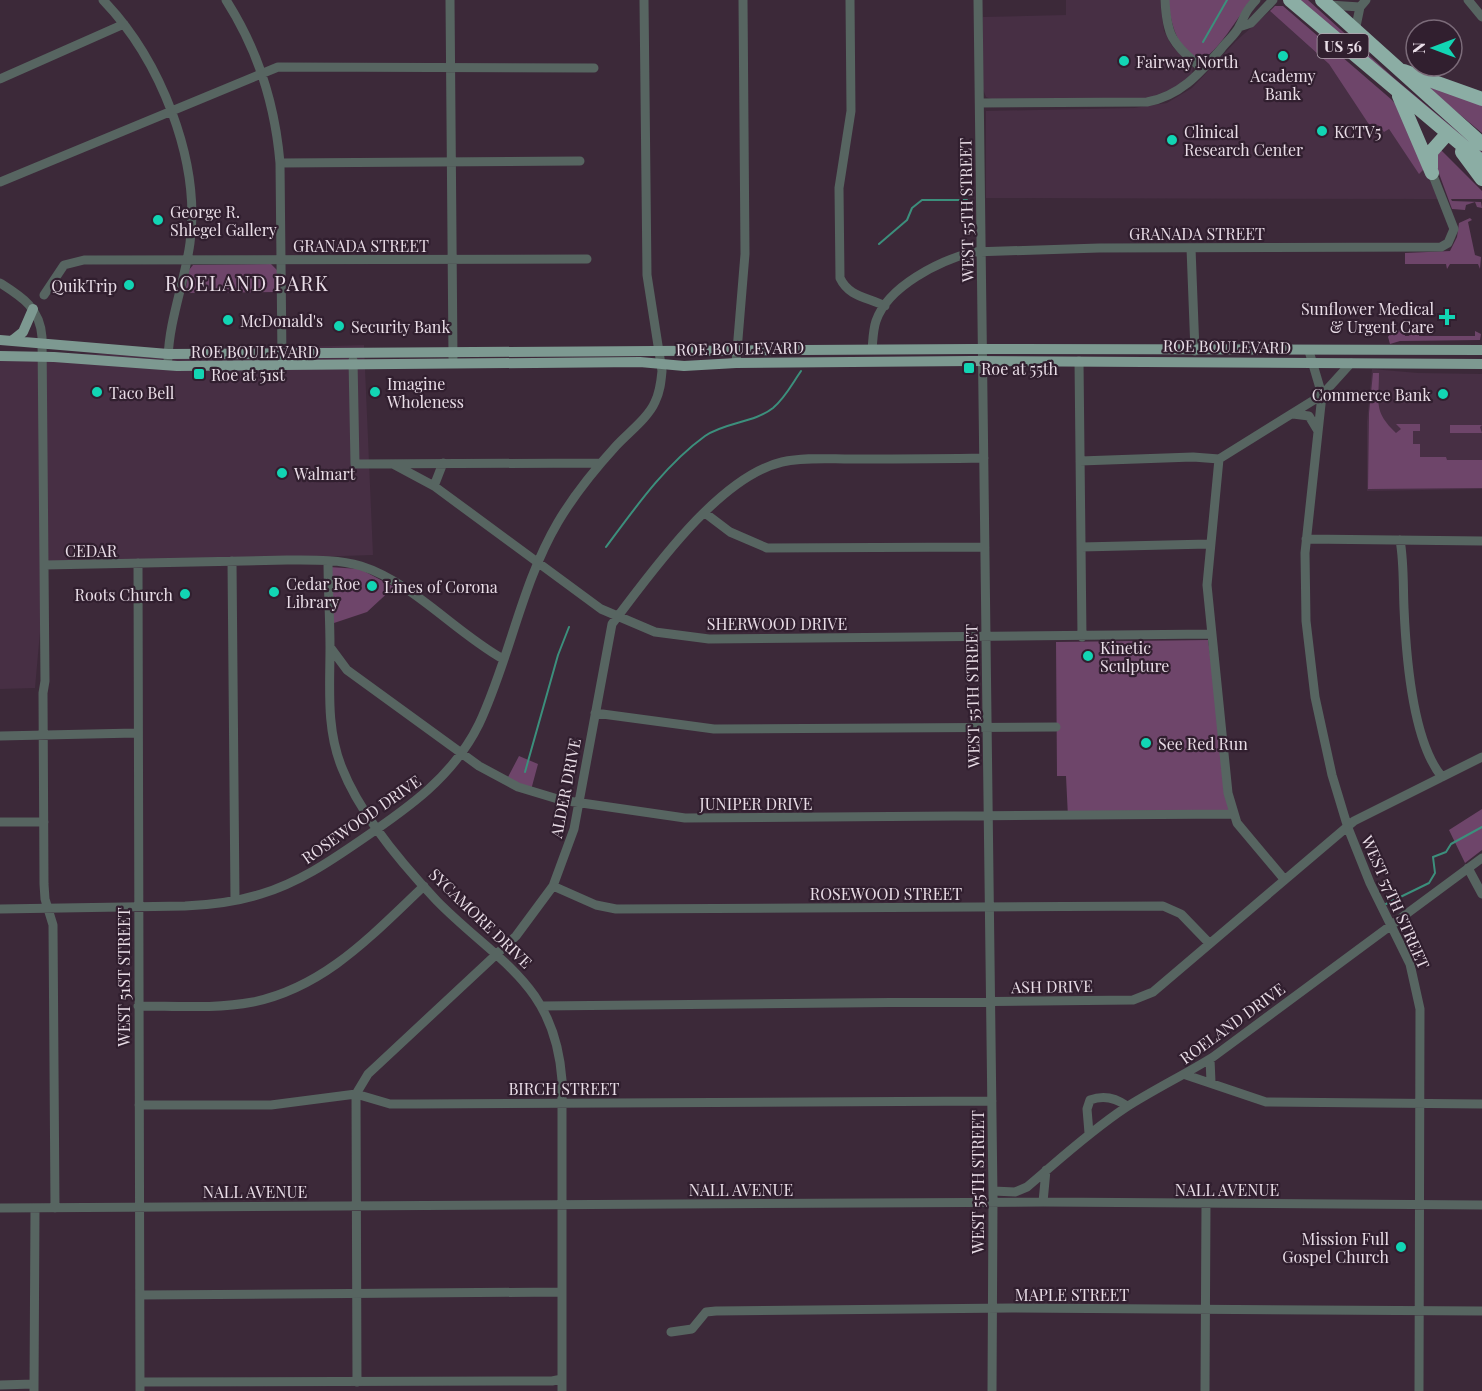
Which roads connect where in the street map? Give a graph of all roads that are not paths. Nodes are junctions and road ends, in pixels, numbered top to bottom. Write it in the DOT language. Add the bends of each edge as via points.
graph roads {
  1 [pos="103,0"];
  2 [pos="226,0"];
  3 [pos="450,0"];
  4 [pos="644,0"];
  5 [pos="742,0"];
  6 [pos="850,0"];
  7 [pos="978,0"];
  8 [pos="1166,0"];
  9 [pos="1256,0"];
  10 [pos="1273,0"];
  11 [pos="1290,0"];
  12 [pos="1468,0"];
  13 [pos="1325,2"];
  14 [pos="1363,3"];
  15 [pos="1482,17"];
  16 [pos="124,24"];
  17 [pos="1239,27"];
  18 [pos="1355,31"];
  19 [pos="450,68"];
  20 [pos="594,68"];
  21 [pos="1397,68"];
  22 [pos="1202,69"];
  23 [pos="262,72"];
  24 [pos="0,79"];
  25 [pos="1397,91"];
  26 [pos="1482,99"];
  27 [pos="980,103"];
  28 [pos="171,111"];
  29 [pos="1447,134"];
  30 [pos="1482,144"];
  31 [pos="580,161"];
  32 [pos="452,162"];
  33 [pos="1482,162"];
  34 [pos="280,163"];
  35 [pos="1432,173"];
  36 [pos="1482,179"];
  37 [pos="0,182"];
  38 [pos="1191,248"];
  39 [pos="981,250"];
  40 [pos="587,259"];
  41 [pos="281,260"];
  42 [pos="452,260"];
  43 [pos="186,261"];
  44 [pos="0,283"];
  45 [pos="44,295"];
  46 [pos="885,306"];
  47 [pos="33,309"];
  48 [pos="0,340"];
  49 [pos="13,340"];
  50 [pos="42,343"];
  51 [pos="983,349"];
  52 [pos="872,350"];
  53 [pos="1482,350"];
  54 [pos="1195,351"];
  55 [pos="1309,351"];
  56 [pos="168,354"];
  57 [pos="0,356"];
  58 [pos="42,357"];
  59 [pos="736,357"];
  60 [pos="658,358"];
  61 [pos="453,359"];
  62 [pos="282,360"];
  63 [pos="353,360"];
  64 [pos="983,361"];
  65 [pos="1079,361"];
  66 [pos="1312,363"];
  67 [pos="1351,363"];
  68 [pos="1482,364"];
  69 [pos="168,366"];
  70 [pos="1322,394"];
  71 [pos="1290,414"];
  72 [pos="1318,431"];
  73 [pos="984,458"];
  74 [pos="1219,459"];
  75 [pos="1080,461"];
  76 [pos="443,463"];
  77 [pos="601,463"];
  78 [pos="393,464"];
  79 [pos="434,486"];
  80 [pos="705,513"];
  81 [pos="1306,539"];
  82 [pos="1400,540"];
  83 [pos="1482,541"];
  84 [pos="1209,544"];
  85 [pos="985,547"];
  86 [pos="1081,547"];
  87 [pos="232,561"];
  88 [pos="328,561"];
  89 [pos="138,563"];
  90 [pos="537,564"];
  91 [pos="45,565"];
  92 [pos="617,617"];
  93 [pos="1212,634"];
  94 [pos="1083,637"];
  95 [pos="986,638"];
  96 [pos="330,647"];
  97 [pos="503,659"];
  98 [pos="347,670"];
  99 [pos="330,679"];
  100 [pos="595,713"];
  101 [pos="1056,727"];
  102 [pos="988,728"];
  103 [pos="136,733"];
  104 [pos="44,735"];
  105 [pos="0,736"];
  106 [pos="461,753"];
  107 [pos="1482,757"];
  108 [pos="1442,777"];
  109 [pos="579,804"];
  110 [pos="1233,814"];
  111 [pos="988,817"];
  112 [pos="0,822"];
  113 [pos="44,822"];
  114 [pos="1348,828"];
  115 [pos="378,829"];
  116 [pos="1482,858"];
  117 [pos="1468,868"];
  118 [pos="1284,879"];
  119 [pos="424,886"];
  120 [pos="553,886"];
  121 [pos="1482,894"];
  122 [pos="236,900"];
  123 [pos="138,907"];
  124 [pos="48,908"];
  125 [pos="989,908"];
  126 [pos="0,909"];
  127 [pos="1390,925"];
  128 [pos="1209,943"];
  129 [pos="497,954"];
  130 [pos="991,1002"];
  131 [pos="138,1006"];
  132 [pos="542,1006"];
  133 [pos="1210,1059"];
  134 [pos="1186,1075"];
  135 [pos="1211,1082"];
  136 [pos="356,1094"];
  137 [pos="992,1101"];
  138 [pos="562,1103"];
  139 [pos="1420,1103"];
  140 [pos="1482,1104"];
  141 [pos="139,1105"];
  142 [pos="1127,1106"];
  143 [pos="1089,1133"];
  144 [pos="1046,1170"];
  145 [pos="993,1191"];
  146 [pos="1043,1202"];
  147 [pos="993,1203"];
  148 [pos="1206,1204"];
  149 [pos="563,1205"];
  150 [pos="1420,1205"];
  151 [pos="1482,1205"];
  152 [pos="140,1206"];
  153 [pos="357,1206"];
  154 [pos="0,1208"];
  155 [pos="35,1208"];
  156 [pos="55,1208"];
  157 [pos="562,1292"];
  158 [pos="356,1294"];
  159 [pos="140,1295"];
  160 [pos="993,1309"];
  161 [pos="1206,1309"];
  162 [pos="1419,1311"];
  163 [pos="1482,1311"];
  164 [pos="671,1332"];
  165 [pos="562,1379"];
  166 [pos="357,1382"];
  167 [pos="0,1385"];
  168 [pos="140,1386"];
  169 [pos="34,1387"];
  170 [pos="562,1391"];
  171 [pos="992,1391"];
  172 [pos="1205,1391"];
  173 [pos="1419,1391"];
  1 -- 16 [label="street"];
  2 -- 23 [label="street"];
  3 -- 19 [label="street"];
  4 -- 60 [label="street, ROSEWOOD DRIVE" via="646,257"];
  5 -- 59 [label="street" via="745,254"];
  6 -- 46 [label="street" via="851,111 839,188 840,278 852,294"];
  7 -- 27 [label="street, WEST 55TH STREET"];
  8 -- 22 [label="street" via="1166,27 1171,38"];
  9 -- 17 [label="street" via="1242,15"];
  10 -- 17 [label="street" via="1251,24"];
  11 -- 25 [label="highway, US 56"];
  12 -- 15 [label="street"];
  13 -- 14 [label="street"];
  13 -- 18 [label="highway, US 56"];
  14 -- 18 [label="street"];
  16 -- 24 [label="street"];
  16 -- 28 [label="street" via="146,55"];
  17 -- 22 [label="street"];
  18 -- 21 [label="highway, US 56"];
  19 -- 20 [label="street"];
  19 -- 23 [label="street" via="279,67"];
  19 -- 32 [label="street"];
  21 -- 26 [label="highway"];
  21 -- 30 [label="highway, US 56"];
  22 -- 27 [label="street" via="1176,93 1147,102"];
  23 -- 28 [label="street"];
  23 -- 34 [label="street" via="272,104"];
  25 -- 29 [label="highway, US 56"];
  25 -- 35 [label="highway"];
  27 -- 39 [label="street, WEST 55TH STREET"];
  28 -- 37 [label="street"];
  28 -- 43 [label="street" via="191,196 192,230"];
  29 -- 33 [label="highway, US 56"];
  29 -- 35 [label="highway" via="1431,152"];
  29 -- 36 [label="highway"];
  31 -- 32 [label="street"];
  32 -- 34 [label="street"];
  32 -- 42 [label="street"];
  34 -- 41 [label="street"];
  35 -- 38 [label="street, GRANADA STREET" via="1454,229 1448,243 1441,247"];
  38 -- 39 [label="street, GRANADA STREET"];
  38 -- 54 [label="street"];
  39 -- 46 [label="street, GRANADA STREET" via="954,257 931,269"];
  39 -- 51 [label="street, WEST 55TH STREET"];
  40 -- 42 [label="street, GRANADA STREET"];
  41 -- 42 [label="street, GRANADA STREET"];
  41 -- 43 [label="street, GRANADA STREET"];
  41 -- 62 [label="street"];
  42 -- 61 [label="street"];
  43 -- 45 [label="street, GRANADA STREET" via="74,261 64,265"];
  43 -- 56 [label="street"];
  44 -- 47 [label="street"];
  46 -- 52 [label="street" via="875,322"];
  47 -- 49 [label="main road" via="23,332"];
  47 -- 50 [label="street"];
  48 -- 49 [label="main road, ROE BOULEVARD"];
  49 -- 50 [label="main road, ROE BOULEVARD"];
  50 -- 56 [label="main road, ROE BOULEVARD"];
  50 -- 58 [label="street"];
  51 -- 52 [label="main road, ROE BOULEVARD"];
  51 -- 54 [label="main road, ROE BOULEVARD"];
  51 -- 64 [label="street, WEST 55TH STREET"];
  52 -- 59 [label="main road, ROE BOULEVARD"];
  53 -- 55 [label="main road, ROE BOULEVARD"];
  54 -- 55 [label="main road, ROE BOULEVARD"];
  55 -- 66 [label="street, WEST 57TH STREET"];
  56 -- 62 [label="main road, ROE BOULEVARD"];
  56 -- 69 [label="street"];
  57 -- 58 [label="main road, ROE BOULEVARD"];
  58 -- 69 [label="main road, ROE BOULEVARD"];
  58 -- 91 [label="street"];
  59 -- 60 [label="main road, ROE BOULEVARD" via="684,366"];
  59 -- 64 [label="main road, ROE BOULEVARD"];
  60 -- 61 [label="main road, ROE BOULEVARD"];
  60 -- 77 [label="street, ROSEWOOD DRIVE" via="661,386 655,404"];
  61 -- 63 [label="main road, ROE BOULEVARD"];
  62 -- 63 [label="main road, ROE BOULEVARD"];
  62 -- 69 [label="main road, ROE BOULEVARD"];
  63 -- 78 [label="street" via="355,464"];
  64 -- 65 [label="main road, ROE BOULEVARD"];
  64 -- 73 [label="street, WEST 55TH STREET"];
  65 -- 66 [label="main road, ROE BOULEVARD"];
  65 -- 75 [label="street"];
  66 -- 67 [label="main road, ROE BOULEVARD"];
  66 -- 70 [label="street, WEST 57TH STREET"];
  67 -- 68 [label="main road, ROE BOULEVARD"];
  67 -- 70 [label="street"];
  70 -- 71 [label="street"];
  70 -- 72 [label="street, WEST 57TH STREET"];
  71 -- 72 [label="street" via="1309,416"];
  71 -- 74 [label="street"];
  72 -- 81 [label="street, WEST 57TH STREET"];
  73 -- 80 [label="street, ALDER DRIVE" via="781,462 742,479"];
  73 -- 85 [label="street, WEST 55TH STREET"];
  74 -- 75 [label="street"];
  74 -- 84 [label="street"];
  75 -- 86 [label="street"];
  76 -- 77 [label="street"];
  76 -- 78 [label="street"];
  76 -- 79 [label="street"];
  77 -- 90 [label="street, ROSEWOOD DRIVE" via="559,521"];
  78 -- 79 [label="street, SHERWOOD DRIVE"];
  79 -- 90 [label="street, SHERWOOD DRIVE"];
  80 -- 85 [label="street" via="729,532 767,548"];
  80 -- 92 [label="street, ALDER DRIVE"];
  81 -- 82 [label="street"];
  81 -- 114 [label="street, WEST 57TH STREET" via="1310,665 1323,741"];
  82 -- 83 [label="street"];
  82 -- 108 [label="street" via="1415,705 1426,747"];
  84 -- 86 [label="street"];
  84 -- 93 [label="street" via="1207,585"];
  85 -- 95 [label="street, WEST 55TH STREET"];
  86 -- 94 [label="street"];
  87 -- 88 [label="street, CEDAR"];
  87 -- 89 [label="street, CEDAR"];
  87 -- 122 [label="street"];
  88 -- 96 [label="street, SYCAMORE DRIVE"];
  88 -- 97 [label="street, CEDAR" via="361,566 384,576"];
  89 -- 91 [label="street, CEDAR"];
  89 -- 103 [label="street, WEST 51ST STREET"];
  90 -- 92 [label="street, SHERWOOD DRIVE"];
  90 -- 97 [label="street, ROSEWOOD DRIVE"];
  91 -- 104 [label="street"];
  92 -- 95 [label="street, SHERWOOD DRIVE" via="684,638"];
  92 -- 100 [label="street, ALDER DRIVE" via="609,630"];
  93 -- 94 [label="street, SHERWOOD DRIVE"];
  93 -- 110 [label="street"];
  94 -- 95 [label="street, SHERWOOD DRIVE"];
  95 -- 102 [label="street, WEST 55TH STREET"];
  96 -- 98 [label="street, JUNIPER DRIVE"];
  96 -- 99 [label="street, SYCAMORE DRIVE"];
  97 -- 106 [label="street, ROSEWOOD DRIVE" via="478,725"];
  98 -- 99 [label="street"];
  98 -- 106 [label="street, JUNIPER DRIVE"];
  99 -- 115 [label="street, SYCAMORE DRIVE" via="330,717 341,767"];
  100 -- 102 [label="street" via="714,729"];
  100 -- 109 [label="street, ALDER DRIVE"];
  101 -- 102 [label="street"];
  102 -- 111 [label="street, WEST 55TH STREET"];
  103 -- 104 [label="street"];
  103 -- 123 [label="street, WEST 51ST STREET"];
  104 -- 105 [label="street"];
  104 -- 113 [label="street"];
  106 -- 109 [label="street, JUNIPER DRIVE" via="518,787"];
  106 -- 115 [label="street, ROSEWOOD DRIVE" via="424,796"];
  107 -- 108 [label="street, ASH DRIVE"];
  108 -- 114 [label="street, ASH DRIVE" via="1354,821"];
  109 -- 111 [label="street, JUNIPER DRIVE" via="685,818"];
  109 -- 120 [label="street, ALDER DRIVE" via="568,850"];
  110 -- 111 [label="street, JUNIPER DRIVE"];
  110 -- 118 [label="street" via="1246,836"];
  111 -- 125 [label="street, WEST 55TH STREET"];
  112 -- 113 [label="street"];
  113 -- 124 [label="street"];
  114 -- 118 [label="street, ASH DRIVE"];
  114 -- 127 [label="street, WEST 57TH STREET"];
  115 -- 119 [label="street, SYCAMORE DRIVE"];
  115 -- 122 [label="street, ROSEWOOD DRIVE" via="310,873"];
  116 -- 117 [label="street, ROELAND DRIVE"];
  117 -- 121 [label="street"];
  117 -- 127 [label="street, ROELAND DRIVE"];
  118 -- 128 [label="street, ASH DRIVE"];
  119 -- 129 [label="street, SYCAMORE DRIVE"];
  119 -- 131 [label="street" via="343,961 300,987 230,1005"];
  120 -- 125 [label="street, ROSEWOOD STREET" via="587,903 616,909"];
  120 -- 129 [label="street, ALDER DRIVE" via="525,927"];
  122 -- 123 [label="street, ROSEWOOD DRIVE"];
  123 -- 124 [label="street, ROSEWOOD DRIVE"];
  123 -- 131 [label="street, WEST 51ST STREET"];
  124 -- 126 [label="street, ROSEWOOD DRIVE"];
  124 -- 156 [label="street" via="53,925"];
  125 -- 128 [label="street, ROSEWOOD STREET" via="1163,906 1181,914"];
  125 -- 130 [label="street, WEST 55TH STREET"];
  127 -- 133 [label="street, ROELAND DRIVE"];
  127 -- 139 [label="street, WEST 57TH STREET" via="1405,952 1417,989"];
  128 -- 130 [label="street, ASH DRIVE" via="1153,992 1133,1000"];
  129 -- 132 [label="street, SYCAMORE DRIVE" via="525,980"];
  129 -- 136 [label="street, ALDER DRIVE" via="369,1074"];
  130 -- 132 [label="street, ASH DRIVE"];
  130 -- 137 [label="street, WEST 55TH STREET"];
  131 -- 141 [label="street, WEST 51ST STREET"];
  132 -- 138 [label="street, SYCAMORE DRIVE" via="560,1059"];
  133 -- 134 [label="street, ROELAND DRIVE"];
  133 -- 135 [label="street"];
  134 -- 135 [label="street"];
  134 -- 142 [label="street, ROELAND DRIVE"];
  135 -- 139 [label="street" via="1266,1102"];
  136 -- 138 [label="street, BIRCH STREET" via="390,1104"];
  136 -- 141 [label="street, BIRCH STREET" via="271,1105"];
  136 -- 153 [label="street"];
  137 -- 138 [label="street, BIRCH STREET"];
  137 -- 145 [label="street, WEST 55TH STREET"];
  138 -- 149 [label="street, SYCAMORE DRIVE"];
  139 -- 140 [label="street"];
  139 -- 150 [label="street, WEST 57TH STREET"];
  141 -- 152 [label="street, WEST 51ST STREET"];
  142 -- 143 [label="street, ROELAND DRIVE"];
  142 -- 143 [label="street" via="1116,1098 1090,1100"];
  143 -- 144 [label="street, ROELAND DRIVE"];
  144 -- 145 [label="street, ROELAND DRIVE" via="1027,1187"];
  144 -- 146 [label="street"];
  145 -- 147 [label="street, WEST 55TH STREET"];
  146 -- 147 [label="street, NALL AVENUE"];
  146 -- 148 [label="street, NALL AVENUE"];
  147 -- 149 [label="street, NALL AVENUE"];
  147 -- 160 [label="street, WEST 55TH STREET"];
  148 -- 150 [label="street, NALL AVENUE"];
  148 -- 161 [label="street"];
  149 -- 153 [label="street, NALL AVENUE"];
  149 -- 157 [label="street, SYCAMORE DRIVE"];
  150 -- 151 [label="street, NALL AVENUE"];
  150 -- 162 [label="street, WEST 57TH STREET"];
  152 -- 153 [label="street, NALL AVENUE"];
  152 -- 156 [label="street, NALL AVENUE"];
  152 -- 159 [label="street, WEST 51ST STREET"];
  153 -- 158 [label="street"];
  154 -- 155 [label="street, NALL AVENUE"];
  155 -- 156 [label="street, NALL AVENUE"];
  155 -- 169 [label="street"];
  157 -- 158 [label="street"];
  157 -- 165 [label="street, SYCAMORE DRIVE"];
  158 -- 159 [label="street"];
  158 -- 166 [label="street"];
  159 -- 168 [label="street, WEST 51ST STREET"];
  160 -- 161 [label="street, MAPLE STREET"];
  160 -- 164 [label="street, MAPLE STREET" via="716,1311 706,1312 692,1329"];
  160 -- 171 [label="street, WEST 55TH STREET"];
  161 -- 162 [label="street, MAPLE STREET"];
  161 -- 172 [label="street"];
  162 -- 163 [label="street, MAPLE STREET"];
  162 -- 173 [label="street, WEST 57TH STREET"];
  165 -- 166 [label="street"];
  165 -- 170 [label="street, SYCAMORE DRIVE"];
  166 -- 168 [label="street"];
  167 -- 169 [label="street"];
}
